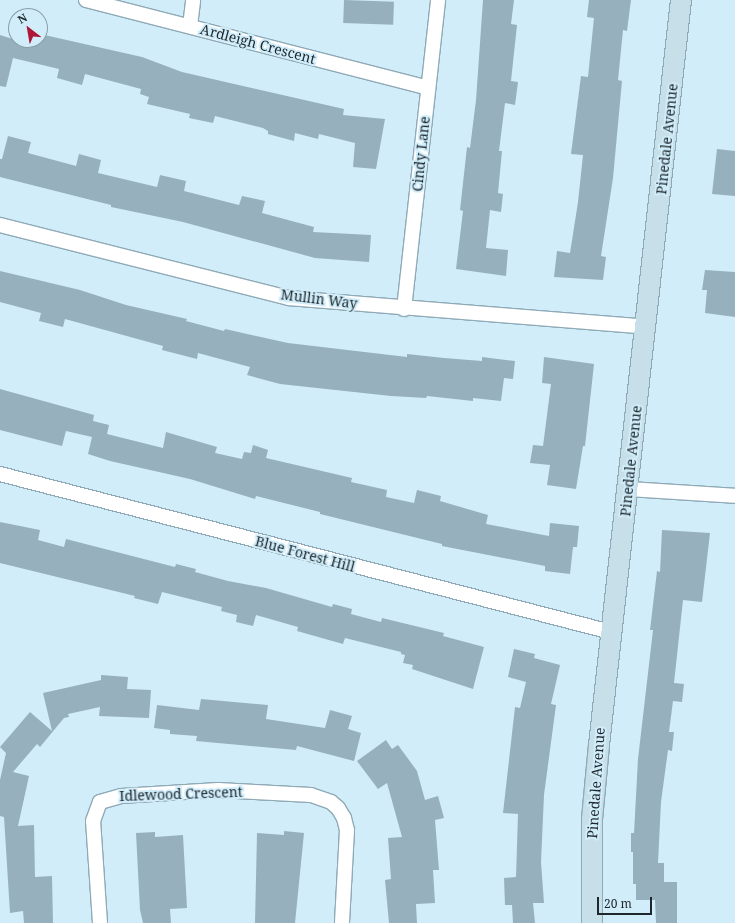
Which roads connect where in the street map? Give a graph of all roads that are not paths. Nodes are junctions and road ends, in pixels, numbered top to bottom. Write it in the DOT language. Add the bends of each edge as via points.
graph roads {
  1 [pos="86,0"];
  2 [pos="193,0"];
  3 [pos="438,0"];
  4 [pos="681,0"];
  5 [pos="190,26"];
  6 [pos="428,88"];
  7 [pos="0,225"];
  8 [pos="404,309"];
  9 [pos="646,327"];
  10 [pos="0,474"];
  11 [pos="628,489"];
  12 [pos="735,493"];
  13 [pos="611,632"];
  14 [pos="100,923"];
  15 [pos="342,923"];
  16 [pos="592,923"];
  1 -- 5 [label="street, Ardleigh Crescent"];
  2 -- 5 [label="street"];
  3 -- 6 [label="street, Cindy Lane"];
  4 -- 9 [label="street, Pinedale Avenue"];
  5 -- 6 [label="street, Ardleigh Crescent"];
  6 -- 8 [label="street, Cindy Lane"];
  7 -- 8 [label="street, Mullin Way" via="289,298"];
  8 -- 9 [label="street, Mullin Way"];
  9 -- 11 [label="street, Pinedale Avenue"];
  10 -- 13 [label="street, Blue Forest Hill"];
  11 -- 12 [label="street"];
  11 -- 13 [label="street, Pinedale Avenue"];
  13 -- 16 [label="street, Pinedale Avenue" via="592,819"];
  14 -- 15 [label="street, Idlewood Crescent" via="93,821 100,802 120,796 218,790 311,795 331,802 338,808 347,830"];
}
